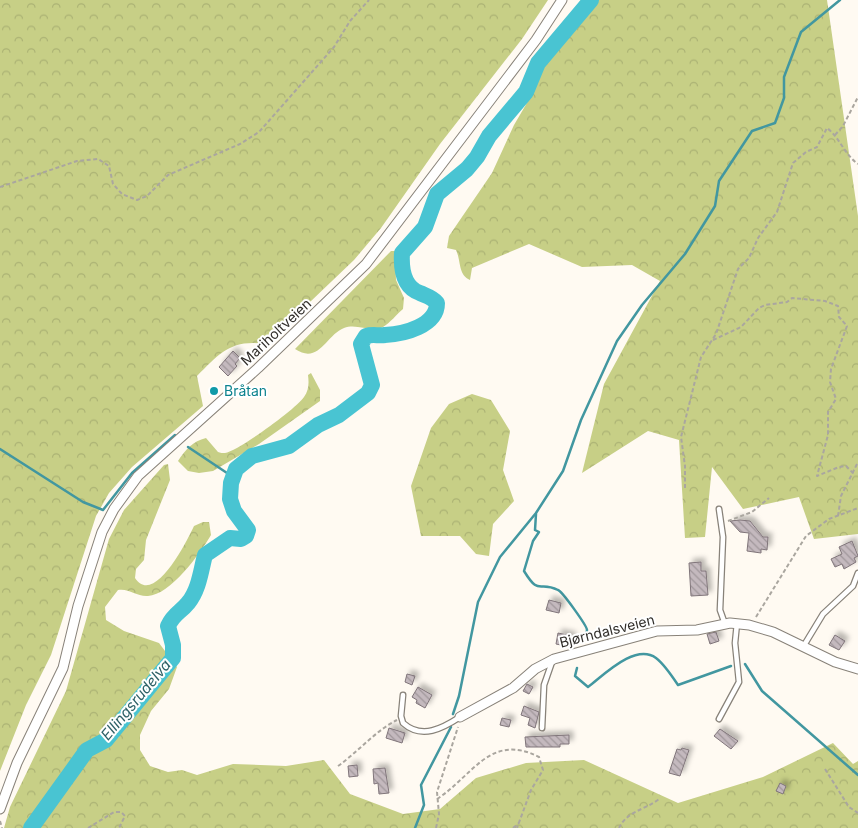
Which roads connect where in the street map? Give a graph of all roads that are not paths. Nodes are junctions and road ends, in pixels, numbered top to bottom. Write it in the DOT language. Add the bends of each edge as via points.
graph roads {
  1 [pos="562,0"];
  2 [pos="719,509"];
  3 [pos="858,573"];
  4 [pos="737,623"];
  5 [pos="725,624"];
  6 [pos="803,647"];
  7 [pos="554,659"];
  8 [pos="858,669"];
  9 [pos="403,695"];
  10 [pos="460,717"];
  11 [pos="719,719"];
  12 [pos="542,728"];
  13 [pos="0,809"];
  1 -- 13 [label="street, Mariholtveien" via="536,40 366,264 258,368 138,476 126,491 108,520 92,556 63,668"];
  2 -- 5 [label="lane" via="722,537 720,610"];
  3 -- 6 [label="lane" via="848,593 824,614"];
  4 -- 5 [label="street, Bjørndalsveien"];
  4 -- 6 [label="street, Bjørndalsveien" via="773,632"];
  4 -- 11 [label="lane" via="735,643 739,682"];
  5 -- 7 [label="street, Bjørndalsveien" via="697,630 657,631"];
  6 -- 8 [label="street, Bjørndalsveien"];
  7 -- 10 [label="street, Bjørndalsveien" via="513,688"];
  7 -- 12 [label="lane" via="544,685"];
  9 -- 10 [label="lane" via="402,718 409,728 422,732 447,726"];
}
